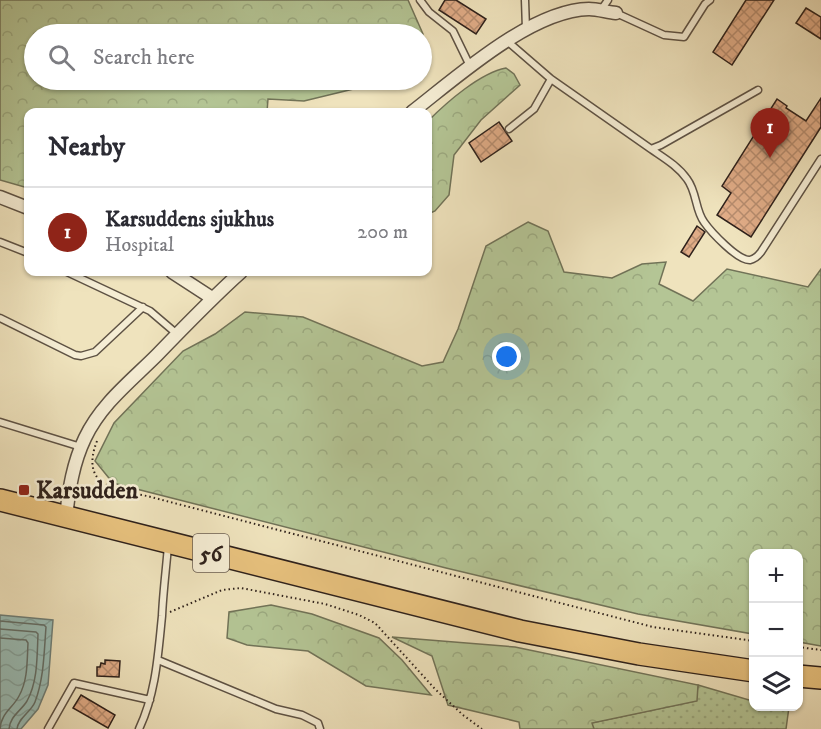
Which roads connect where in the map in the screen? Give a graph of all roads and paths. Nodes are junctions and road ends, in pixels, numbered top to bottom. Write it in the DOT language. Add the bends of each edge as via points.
graph roads {
  1 [pos="420,0"];
  2 [pos="525,0"];
  3 [pos="710,0"];
  4 [pos="604,5"];
  5 [pos="616,13"];
  6 [pos="526,30"];
  7 [pos="507,41"];
  8 [pos="470,67"];
  9 [pos="551,79"];
  10 [pos="758,90"];
  11 [pos="417,108"];
  12 [pos="509,129"];
  13 [pos="651,149"];
  14 [pos="821,159"];
  15 [pos="0,197"];
  16 [pos="24,206"];
  17 [pos="0,242"];
  18 [pos="24,251"];
  19 [pos="76,276"];
  20 [pos="178,276"];
  21 [pos="237,276"];
  22 [pos="212,298"];
  23 [pos="143,307"];
  24 [pos="0,318"];
  25 [pos="177,334"];
  26 [pos="0,422"];
  27 [pos="100,435"];
  28 [pos="81,447"];
  29 [pos="101,483"];
  30 [pos="69,488"];
  31 [pos="0,500"];
  32 [pos="66,517"];
  33 [pos="168,543"];
  34 [pos="162,615"];
  35 [pos="749,640"];
  36 [pos="803,648"];
  37 [pos="821,650"];
  38 [pos="158,660"];
  39 [pos="749,670"];
  40 [pos="803,676"];
  41 [pos="821,678"];
  42 [pos="150,700"];
  43 [pos="48,729"];
  44 [pos="139,729"];
  45 [pos="320,729"];
  46 [pos="482,729"];
  1 -- 8 [label="lane" via="453,31"];
  2 -- 6 [label="lane"];
  3 -- 5 [label="lane" via="684,37 664,35"];
  4 -- 5 [label="street"];
  4 -- 6 [label="street" via="562,14"];
  6 -- 7 [label="street"];
  7 -- 8 [label="street"];
  7 -- 9 [label="lane"];
  8 -- 11 [label="street"];
  9 -- 12 [label="lane" via="534,109"];
  9 -- 13 [label="lane"];
  10 -- 13 [label="lane"];
  13 -- 14 [label="lane" via="687,178 703,222 747,260 757,258"];
  15 -- 16 [label="street"];
  17 -- 18 [label="lane"];
  19 -- 23 [label="lane"];
  20 -- 22 [label="street"];
  21 -- 22 [label="street"];
  22 -- 25 [label="street"];
  23 -- 24 [label="lane" via="95,352 81,356"];
  23 -- 25 [label="lane"];
  25 -- 28 [label="street" via="97,417"];
  26 -- 28 [label="lane"];
  27 -- 29 [label="path" via="92,464"];
  28 -- 30 [label="street"];
  29 -- 30 [label="path" via="84,492"];
  29 -- 35 [label="path" via="111,489 653,627"];
  30 -- 32 [label="street"];
  31 -- 32 [label="highway, 56"];
  32 -- 33 [label="highway, 56"];
  33 -- 34 [label="lane"];
  33 -- 39 [label="highway, 56" via="520,631"];
  34 -- 38 [label="lane"];
  34 -- 46 [label="path" via="232,588 325,604 359,615 375,623 435,689"];
  36 -- 37 [label="path"];
  38 -- 42 [label="lane"];
  38 -- 45 [label="lane" via="276,709 302,715 318,723"];
  40 -- 41 [label="highway"];
  42 -- 43 [label="lane" via="74,683"];
  42 -- 44 [label="lane"];
}
